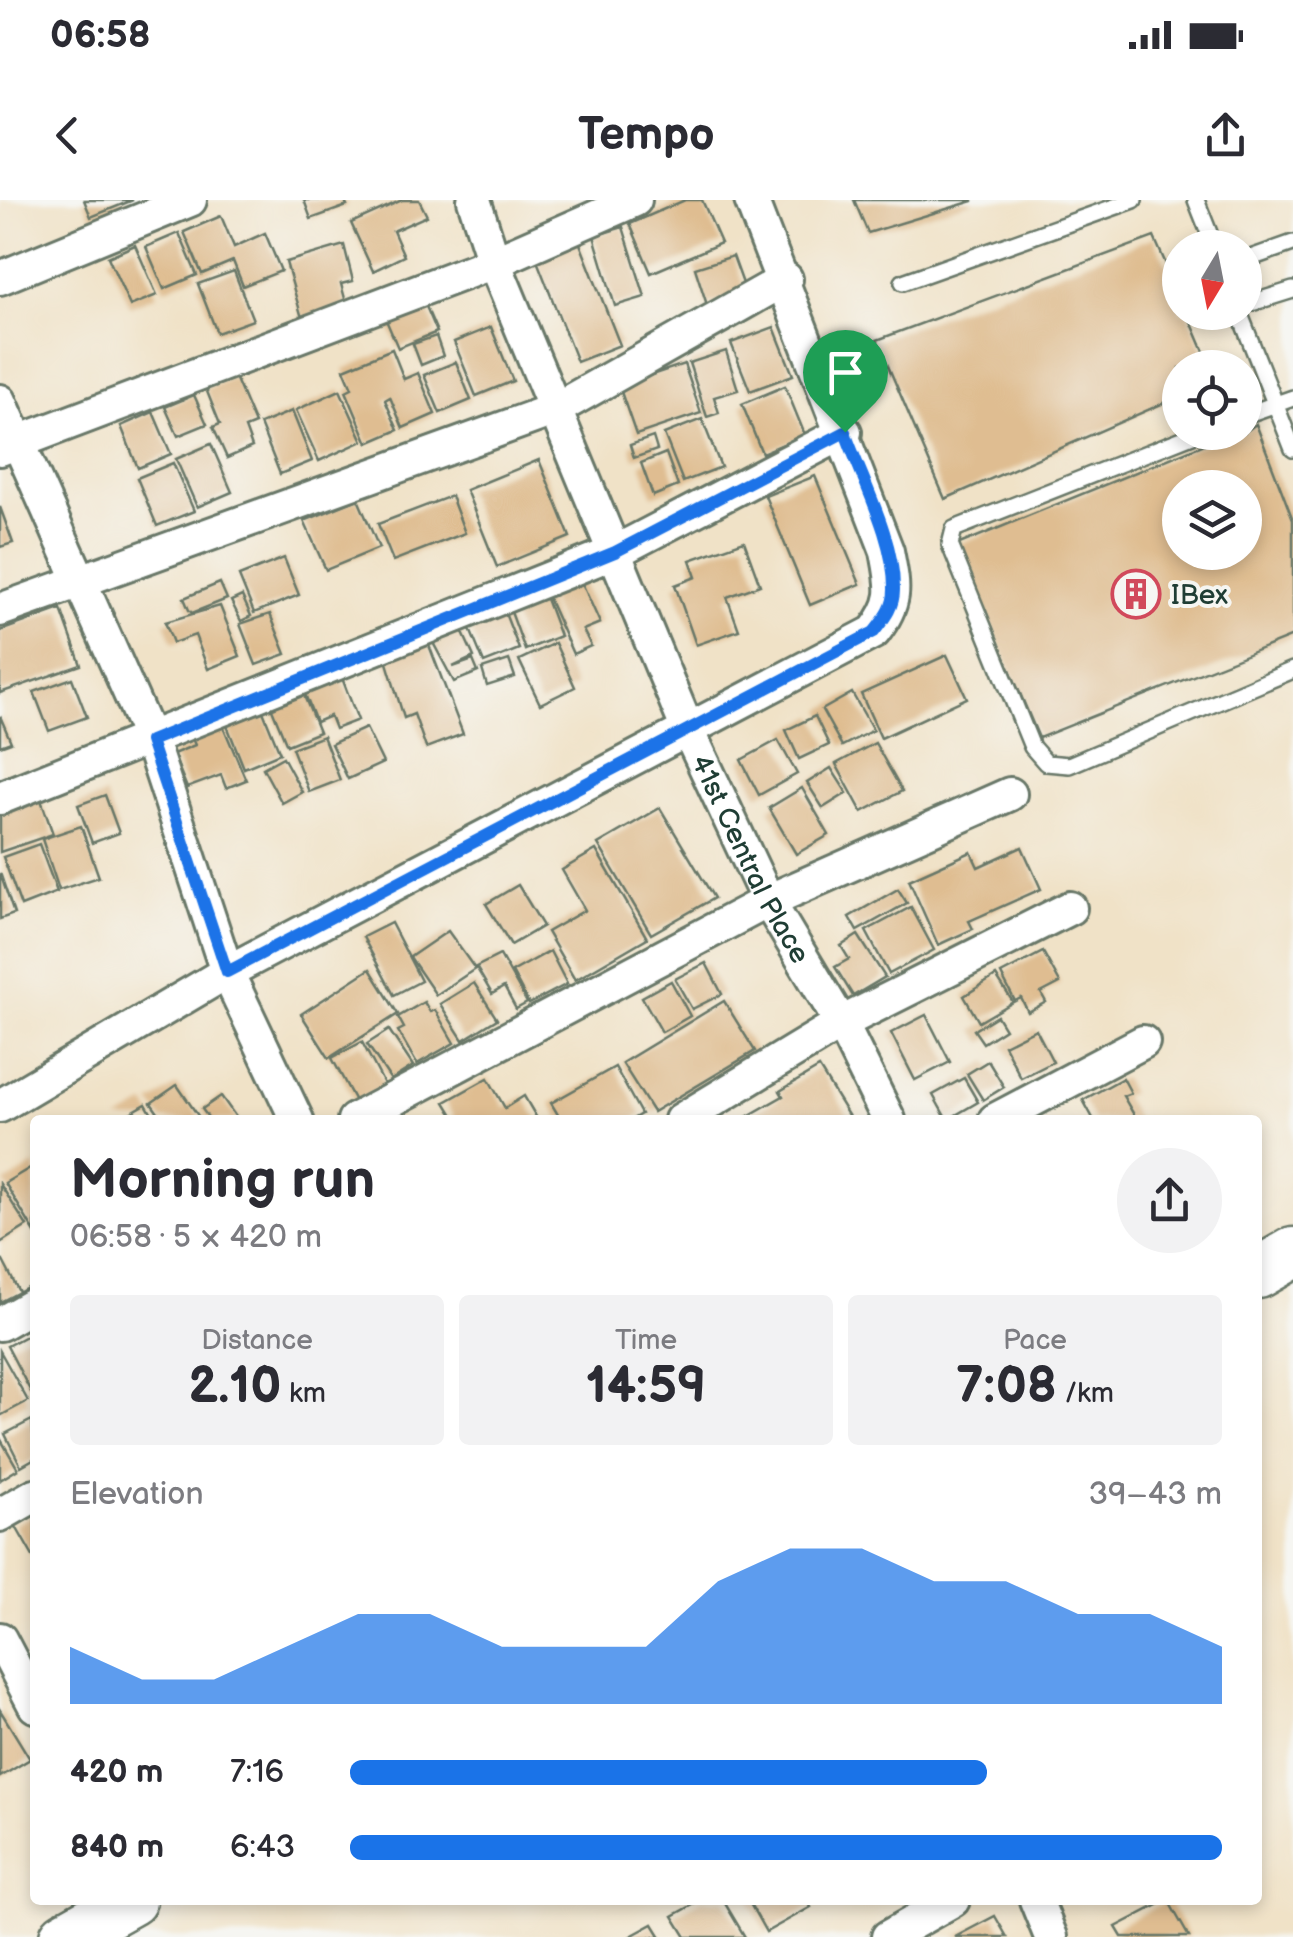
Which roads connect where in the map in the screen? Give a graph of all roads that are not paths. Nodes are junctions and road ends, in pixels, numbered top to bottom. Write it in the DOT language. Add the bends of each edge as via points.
graph roads {
  1 [pos="190,200"];
  2 [pos="474,200"];
  3 [pos="635,200"];
  4 [pos="752,200"];
  5 [pos="1134,200"];
  6 [pos="1196,200"];
  7 [pos="1208,230"];
  8 [pos="1293,244"];
  9 [pos="1262,254"];
  10 [pos="494,262"];
  11 [pos="0,278"];
  12 [pos="786,279"];
  13 [pos="902,282"];
  14 [pos="1293,290"];
  15 [pos="1262,300"];
  16 [pos="1246,330"];
  17 [pos="1293,398"];
  18 [pos="0,402"];
  19 [pos="1275,404"];
  20 [pos="556,408"];
  21 [pos="1262,409"];
  22 [pos="845,432"];
  23 [pos="8,446"];
  24 [pos="1162,447"];
  25 [pos="1293,449"];
  26 [pos="615,552"];
  27 [pos="76,582"];
  28 [pos="0,610"];
  29 [pos="1293,670"];
  30 [pos="687,728"];
  31 [pos="150,741"];
  32 [pos="1010,794"];
  33 [pos="0,798"];
  34 [pos="768,901"];
  35 [pos="1070,908"];
  36 [pos="227,972"];
  37 [pos="841,1023"];
  38 [pos="1143,1042"];
  39 [pos="0,1106"];
  40 [pos="295,1115"];
  41 [pos="363,1115"];
  42 [pos="690,1115"];
  43 [pos="887,1115"];
  44 [pos="1004,1115"];
  45 [pos="1293,1253"];
  46 [pos="1262,1271"];
  47 [pos="30,1307"];
  48 [pos="0,1324"];
  49 [pos="30,1498"];
  50 [pos="0,1515"];
  51 [pos="0,1639"];
  52 [pos="18,1672"];
  53 [pos="30,1696"];
  54 [pos="122,1905"];
  55 [pos="944,1905"];
  56 [pos="1038,1905"];
  57 [pos="65,1937"];
  58 [pos="888,1937"];
  59 [pos="1051,1937"];
  1 -- 11 [label="street"];
  2 -- 10 [label="street, 41st Central Place"];
  3 -- 10 [label="street"];
  4 -- 12 [label="street"];
  5 -- 13 [label="lane"];
  6 -- 7 [label="lane"];
  8 -- 9 [label="lane"];
  10 -- 20 [label="street, 41st Central Place"];
  10 -- 23 [label="street"];
  12 -- 20 [label="street"];
  12 -- 22 [label="street"];
  14 -- 15 [label="lane"];
  16 -- 19 [label="lane"];
  17 -- 19 [label="lane"];
  18 -- 23 [label="street"];
  19 -- 21 [label="lane"];
  19 -- 25 [label="lane"];
  20 -- 26 [label="street, 41st Central Place"];
  20 -- 27 [label="street"];
  22 -- 26 [label="street"];
  22 -- 30 [label="street" via="888,551 890,610 874,632"];
  23 -- 27 [label="street"];
  24 -- 29 [label="lane" via="954,529 950,545 1032,747 1046,763 1069,765"];
  26 -- 30 [label="street, 41st Central Place"];
  26 -- 31 [label="street"];
  27 -- 28 [label="street"];
  27 -- 31 [label="street"];
  30 -- 34 [label="street, 41st Central Place"];
  30 -- 36 [label="street"];
  31 -- 33 [label="street"];
  31 -- 36 [label="street"];
  32 -- 34 [label="street"];
  34 -- 37 [label="street, 41st Central Place"];
  34 -- 41 [label="street"];
  35 -- 37 [label="street"];
  36 -- 39 [label="street"];
  36 -- 40 [label="street"];
  37 -- 42 [label="street"];
  37 -- 43 [label="street, 41st Central Place"];
  38 -- 44 [label="street"];
  45 -- 46 [label="main road"];
  47 -- 48 [label="street"];
  49 -- 50 [label="street"];
  51 -- 52 [label="street"];
  52 -- 53 [label="street"];
  54 -- 57 [label="main road"];
  55 -- 58 [label="street"];
  56 -- 59 [label="street"];
}
